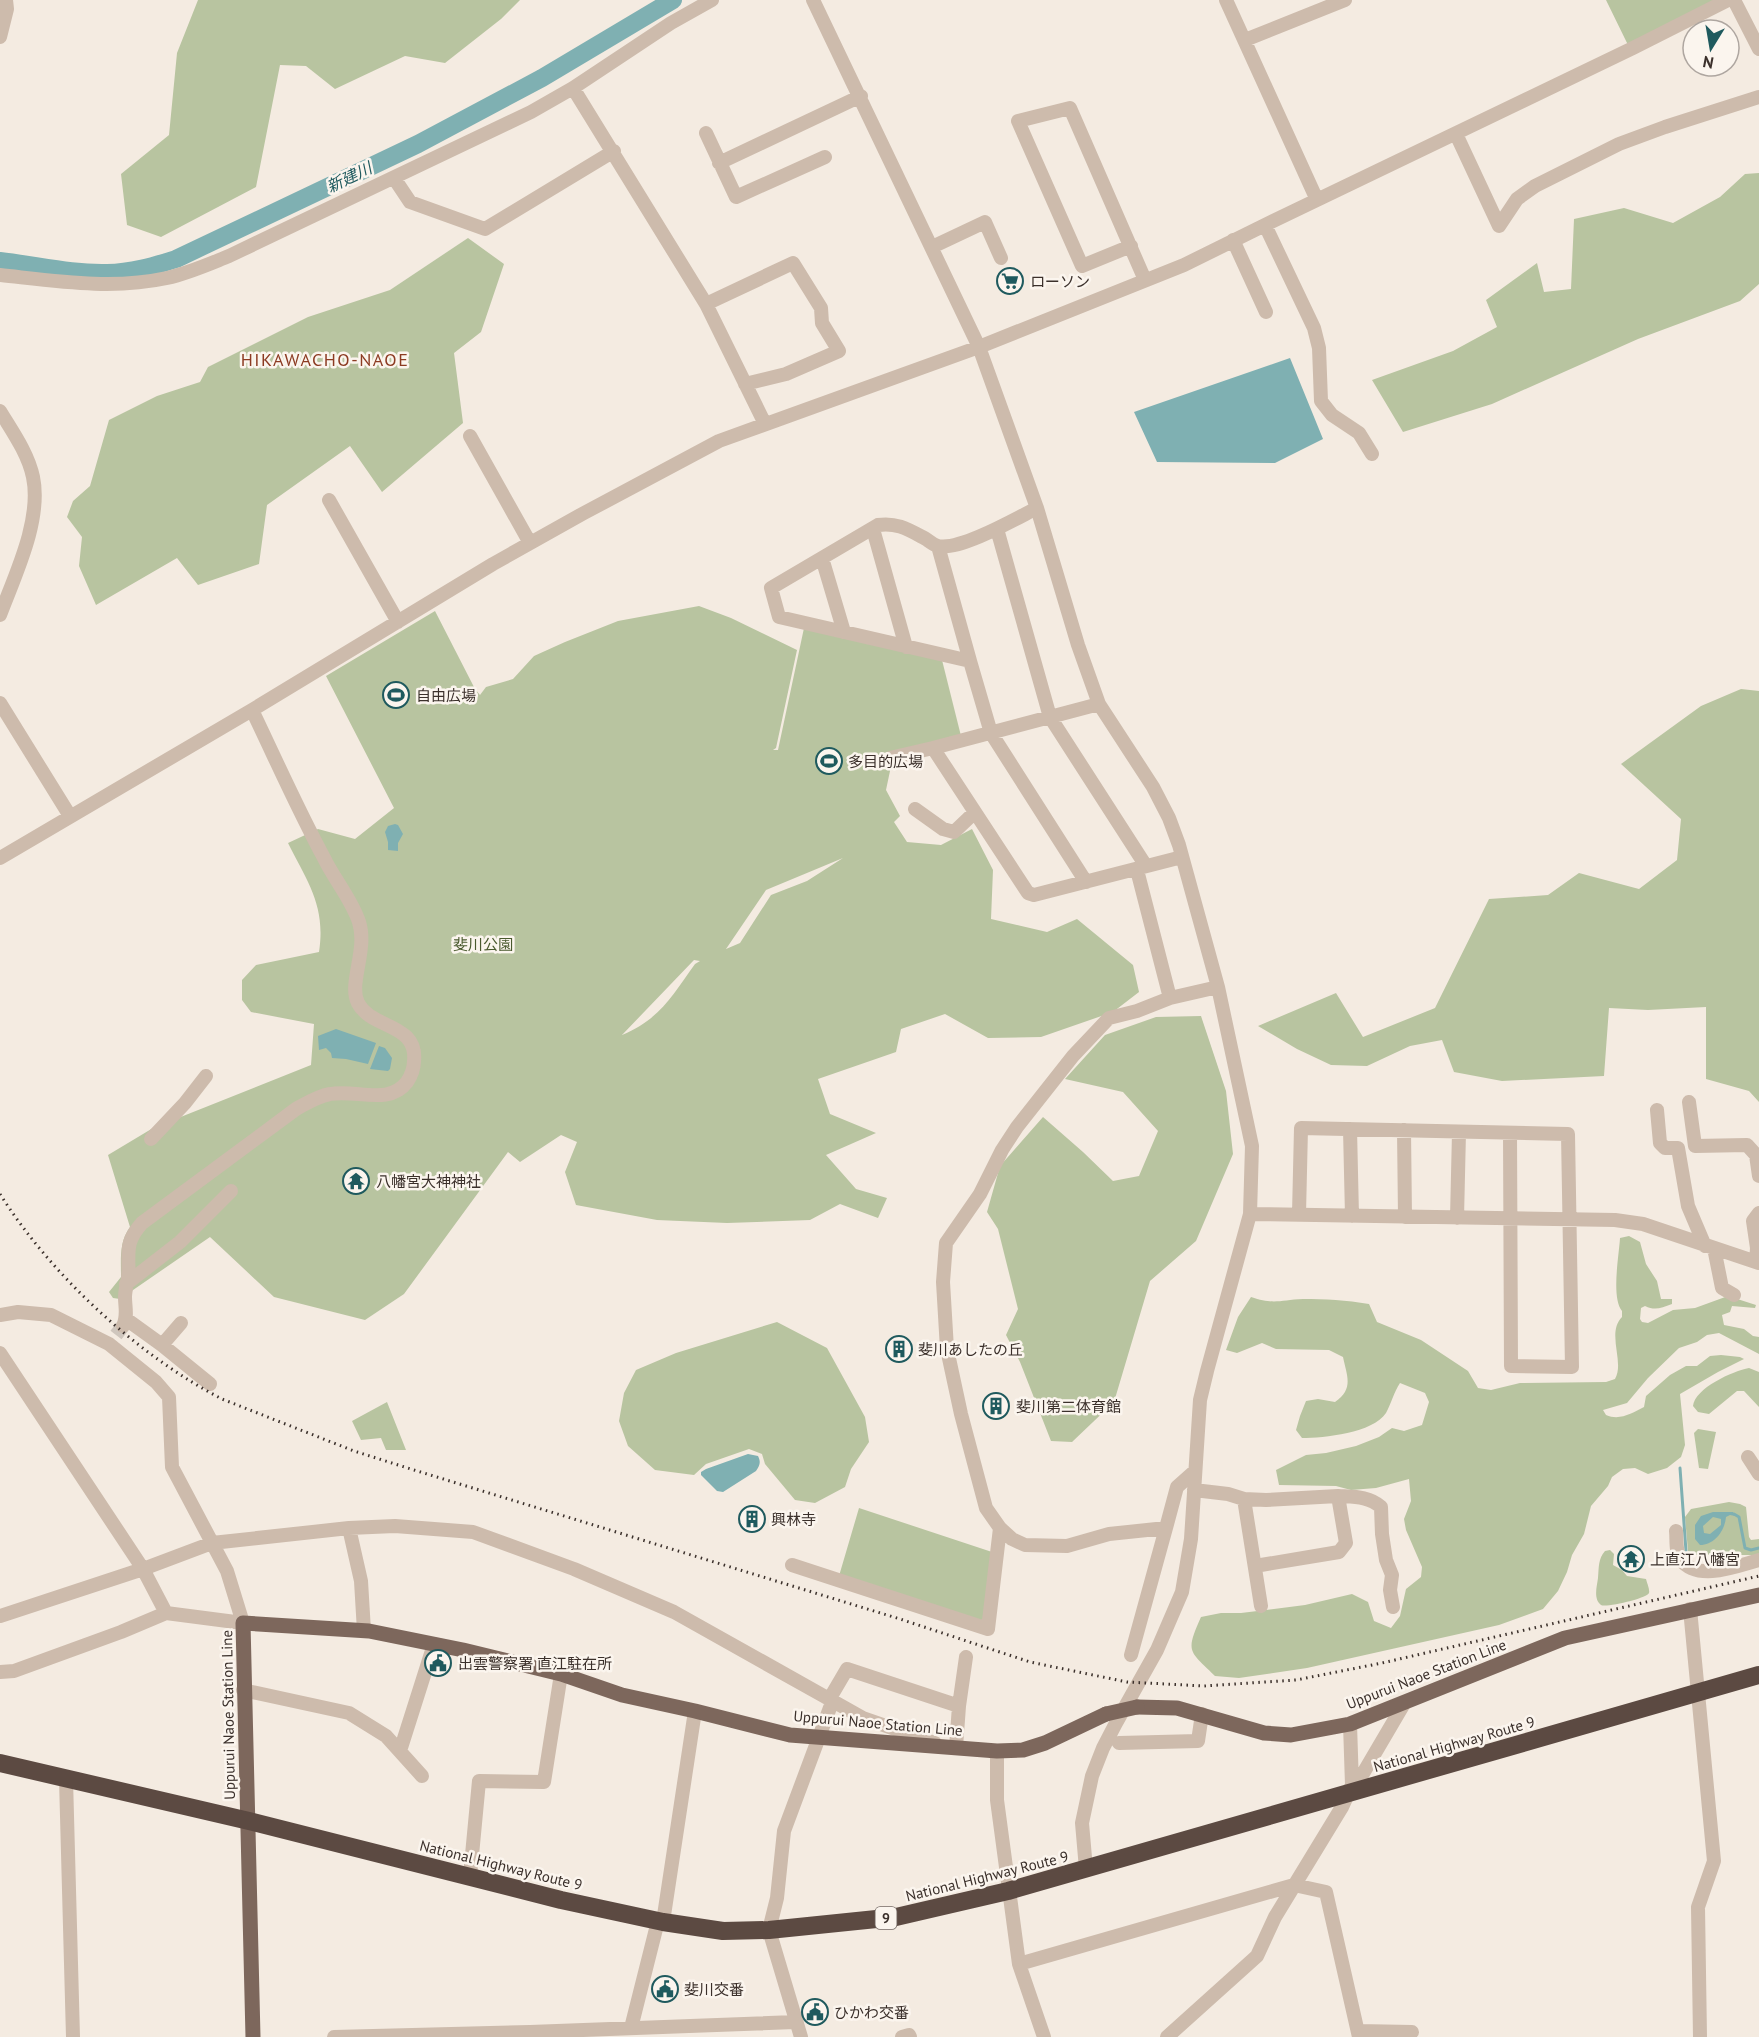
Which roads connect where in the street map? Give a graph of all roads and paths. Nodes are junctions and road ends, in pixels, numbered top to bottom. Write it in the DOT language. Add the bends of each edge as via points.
graph roads {
  1 [pos="6,0"];
  2 [pos="712,0"];
  3 [pos="813,0"];
  4 [pos="1226,0"];
  5 [pos="1346,0"];
  6 [pos="1728,0"];
  7 [pos="1734,0"];
  8 [pos="0,37"];
  9 [pos="1245,40"];
  10 [pos="1759,49"];
  11 [pos="573,88"];
  12 [pos="861,96"];
  13 [pos="1759,96"];
  14 [pos="706,133"];
  15 [pos="1456,134"];
  16 [pos="614,151"];
  17 [pos="825,157"];
  18 [pos="719,163"];
  19 [pos="394,178"];
  20 [pos="1317,200"];
  21 [pos="1265,225"];
  22 [pos="1233,240"];
  23 [pos="1131,246"];
  24 [pos="932,247"];
  25 [pos="1001,258"];
  26 [pos="0,275"];
  27 [pos="1145,280"];
  28 [pos="706,304"];
  29 [pos="1266,312"];
  30 [pos="979,347"];
  31 [pos="745,384"];
  32 [pos="0,411"];
  33 [pos="765,424"];
  34 [pos="470,436"];
  35 [pos="1372,454"];
  36 [pos="329,500"];
  37 [pos="1037,508"];
  38 [pos="873,529"];
  39 [pos="996,529"];
  40 [pos="530,543"];
  41 [pos="938,546"];
  42 [pos="822,558"];
  43 [pos="0,615"];
  44 [pos="398,622"];
  45 [pos="844,632"];
  46 [pos="906,647"];
  47 [pos="970,661"];
  48 [pos="0,703"];
  49 [pos="1099,704"];
  50 [pos="252,710"];
  51 [pos="1050,717"];
  52 [pos="991,733"];
  53 [pos="933,748"];
  54 [pos="890,758"];
  55 [pos="915,809"];
  56 [pos="975,812"];
  57 [pos="70,816"];
  58 [pos="1182,857"];
  59 [pos="0,858"];
  60 [pos="1141,868"];
  61 [pos="1086,882"];
  62 [pos="1218,987"];
  63 [pos="1170,998"];
  64 [pos="206,1076"];
  65 [pos="1689,1102"];
  66 [pos="1657,1110"];
  67 [pos="1350,1129"];
  68 [pos="1404,1130"];
  69 [pos="1459,1132"];
  70 [pos="1510,1133"];
  71 [pos="151,1139"];
  72 [pos="1695,1146"];
  73 [pos="1678,1148"];
  74 [pos="1759,1176"];
  75 [pos="231,1191"];
  76 [pos="1759,1213"];
  77 [pos="1250,1214"];
  78 [pos="1299,1214"];
  79 [pos="1352,1216"];
  80 [pos="1405,1217"];
  81 [pos="1457,1218"];
  82 [pos="1511,1219"];
  83 [pos="1570,1220"];
  84 [pos="1712,1253"];
  85 [pos="1757,1262"];
  86 [pos="126,1284"];
  87 [pos="1734,1295"];
  88 [pos="0,1315"];
  89 [pos="181,1323"];
  90 [pos="118,1331"];
  91 [pos="162,1345"];
  92 [pos="0,1353"];
  93 [pos="210,1384"];
  94 [pos="1748,1457"];
  95 [pos="1195,1471"];
  96 [pos="1759,1474"];
  97 [pos="1194,1490"];
  98 [pos="1338,1496"];
  99 [pos="1244,1499"];
  100 [pos="349,1528"];
  101 [pos="1000,1528"];
  102 [pos="1166,1528"];
  103 [pos="1676,1531"];
  104 [pos="212,1543"];
  105 [pos="1759,1560"];
  106 [pos="1735,1562"];
  107 [pos="792,1565"];
  108 [pos="1255,1566"];
  109 [pos="143,1569"];
  110 [pos="1759,1595"];
  111 [pos="1261,1606"];
  112 [pos="1393,1607"];
  113 [pos="1690,1609"];
  114 [pos="166,1613"];
  115 [pos="0,1616"];
  116 [pos="243,1623"];
  117 [pos="364,1631"];
  118 [pos="434,1644"];
  119 [pos="1131,1655"];
  120 [pos="966,1657"];
  121 [pos="0,1672"];
  122 [pos="561,1674"];
  123 [pos="1759,1675"];
  124 [pos="243,1690"];
  125 [pos="1699,1693"];
  126 [pos="830,1698"];
  127 [pos="1406,1702"];
  128 [pos="960,1706"];
  129 [pos="695,1711"];
  130 [pos="1202,1714"];
  131 [pos="1350,1724"];
  132 [pos="819,1737"];
  133 [pos="1119,1743"];
  134 [pos="949,1747"];
  135 [pos="400,1751"];
  136 [pos="997,1751"];
  137 [pos="0,1764"];
  138 [pos="422,1776"];
  139 [pos="66,1779"];
  140 [pos="1351,1789"];
  141 [pos="249,1821"];
  142 [pos="1086,1869"];
  143 [pos="470,1876"];
  144 [pos="1294,1885"];
  145 [pos="1008,1891"];
  146 [pos="661,1922"];
  147 [pos="769,1930"];
  148 [pos="1019,1964"];
  149 [pos="795,2022"];
  150 [pos="631,2028"];
  151 [pos="1412,2032"];
  152 [pos="576,2033"];
  153 [pos="1359,2034"];
  154 [pos="378,2036"];
  155 [pos="73,2037"];
  156 [pos="253,2037"];
  157 [pos="334,2037"];
  158 [pos="801,2037"];
  159 [pos="902,2037"];
  160 [pos="910,2037"];
  161 [pos="1044,2037"];
  162 [pos="1167,2037"];
  163 [pos="1700,2037"];
  1 -- 8 [label="street"];
  2 -- 11 [label="street"];
  3 -- 12 [label="street"];
  4 -- 9 [label="street"];
  5 -- 9 [label="street"];
  6 -- 15 [label="street"];
  7 -- 10 [label="street"];
  9 -- 20 [label="street"];
  11 -- 16 [label="street"];
  11 -- 19 [label="street"];
  12 -- 18 [label="street"];
  12 -- 24 [label="street"];
  13 -- 15 [label="street" via="1619,144 1535,186 1517,199 1499,226"];
  14 -- 18 [label="street"];
  15 -- 20 [label="street"];
  16 -- 19 [label="street" via="485,229 410,202"];
  16 -- 28 [label="street"];
  17 -- 18 [label="street" via="736,197"];
  19 -- 26 [label="street" via="229,256 167,278 90,284"];
  20 -- 21 [label="street"];
  21 -- 22 [label="street"];
  21 -- 35 [label="street" via="1314,328 1321,401 1332,415 1359,433"];
  22 -- 27 [label="street" via="1184,266"];
  22 -- 29 [label="street"];
  23 -- 23 [label="street" via="1070,108 1018,121 1082,266"];
  23 -- 27 [label="street"];
  24 -- 25 [label="street" via="986,222"];
  24 -- 30 [label="street"];
  27 -- 30 [label="street"];
  28 -- 31 [label="street"];
  28 -- 31 [label="street" via="793,263 821,308 822,323 839,351 786,374"];
  30 -- 33 [label="street"];
  30 -- 37 [label="street"];
  31 -- 33 [label="street"];
  32 -- 43 [label="street" via="20,444 33,477 34,512"];
  33 -- 40 [label="street" via="719,441"];
  34 -- 40 [label="street"];
  36 -- 44 [label="street"];
  37 -- 39 [label="street"];
  37 -- 49 [label="street"];
  38 -- 41 [label="street" via="890,523 904,526"];
  38 -- 42 [label="street"];
  38 -- 46 [label="street"];
  39 -- 41 [label="street" via="965,542"];
  39 -- 51 [label="street"];
  40 -- 44 [label="street"];
  41 -- 47 [label="street"];
  42 -- 45 [label="street"];
  42 -- 45 [label="street" via="771,588 779,617"];
  44 -- 50 [label="street"];
  45 -- 46 [label="street"];
  46 -- 47 [label="street"];
  47 -- 52 [label="street"];
  48 -- 57 [label="street"];
  49 -- 51 [label="street"];
  49 -- 58 [label="street" via="1153,787"];
  50 -- 57 [label="street"];
  50 -- 86 [label="street" via="311,834 358,920 362,944 354,992 357,1001 368,1015 407,1037 414,1049 414,1065 407,1082 393,1094 331,1094 296,1108 142,1224 129,1240"];
  51 -- 52 [label="street"];
  51 -- 60 [label="street"];
  52 -- 53 [label="street"];
  52 -- 61 [label="street"];
  53 -- 54 [label="street"];
  53 -- 56 [label="street"];
  55 -- 56 [label="street" via="943,830 954,832"];
  56 -- 61 [label="street" via="1028,893 1034,895"];
  57 -- 59 [label="street"];
  58 -- 60 [label="street"];
  58 -- 62 [label="street"];
  60 -- 61 [label="street"];
  60 -- 63 [label="street"];
  62 -- 63 [label="street"];
  62 -- 77 [label="street" via="1252,1146"];
  63 -- 101 [label="street" via="1109,1018 1073,1056 1017,1127 980,1194 946,1243 943,1282 947,1349 986,1508"];
  64 -- 71 [label="street"];
  65 -- 72 [label="street"];
  66 -- 73 [label="street" via="1660,1143 1665,1148"];
  67 -- 68 [label="street"];
  67 -- 78 [label="street" via="1300,1128"];
  67 -- 79 [label="street"];
  68 -- 69 [label="street"];
  68 -- 80 [label="street"];
  69 -- 70 [label="street"];
  69 -- 81 [label="street"];
  70 -- 82 [label="street"];
  70 -- 83 [label="street" via="1568,1134"];
  72 -- 73 [label="street"];
  72 -- 74 [label="street" via="1746,1145 1756,1155"];
  73 -- 84 [label="street" via="1688,1206"];
  75 -- 86 [label="street" via="173,1247"];
  76 -- 85 [label="street" via="1754,1221"];
  77 -- 78 [label="street"];
  77 -- 95 [label="street" via="1206,1371"];
  78 -- 79 [label="street"];
  79 -- 80 [label="street"];
  80 -- 81 [label="street"];
  81 -- 82 [label="street"];
  82 -- 83 [label="street"];
  82 -- 83 [label="street" via="1512,1366 1572,1367"];
  83 -- 84 [label="street" via="1643,1224"];
  84 -- 85 [label="street"];
  84 -- 87 [label="street" via="1722,1288"];
  86 -- 90 [label="street"];
  88 -- 90 [label="street" via="51,1315"];
  89 -- 91 [label="street"];
  90 -- 91 [label="street"];
  90 -- 104 [label="street" via="169,1397 172,1467"];
  91 -- 93 [label="street"];
  92 -- 109 [label="street"];
  94 -- 96 [label="street"];
  95 -- 97 [label="street"];
  95 -- 102 [label="street" via="1176,1487"];
  97 -- 99 [label="street"];
  97 -- 142 [label="street" via="1182,1592 1157,1650 1111,1731 1092,1776 1082,1823"];
  98 -- 99 [label="street"];
  98 -- 108 [label="street" via="1346,1543 1339,1552"];
  98 -- 112 [label="street" via="1363,1498 1381,1507"];
  99 -- 108 [label="street"];
  100 -- 104 [label="street"];
  100 -- 117 [label="street" via="361,1581"];
  100 -- 126 [label="street" via="395,1526 473,1532 674,1612"];
  101 -- 102 [label="street" via="1025,1545 1067,1546 1109,1534"];
  101 -- 107 [label="street" via="987,1629"];
  102 -- 119 [label="street"];
  103 -- 105 [label="street" via="1681,1560 1702,1572"];
  104 -- 109 [label="street"];
  104 -- 116 [label="street" via="227,1570"];
  105 -- 106 [label="street"];
  108 -- 111 [label="street"];
  109 -- 114 [label="street"];
  109 -- 115 [label="street"];
  110 -- 113 [label="main road, Uppurui Naoe Station Line"];
  113 -- 125 [label="street"];
  113 -- 127 [label="main road, Uppurui Naoe Station Line" via="1565,1638"];
  114 -- 116 [label="street"];
  114 -- 121 [label="street" via="68,1652"];
  116 -- 117 [label="main road, Uppurui Naoe Station Line"];
  116 -- 124 [label="main road, Uppurui Naoe Station Line"];
  117 -- 118 [label="main road, Uppurui Naoe Station Line"];
  118 -- 122 [label="main road, Uppurui Naoe Station Line"];
  118 -- 135 [label="street"];
  120 -- 128 [label="street"];
  122 -- 129 [label="main road, Uppurui Naoe Station Line" via="622,1695"];
  122 -- 143 [label="street" via="544,1782 479,1781"];
  123 -- 125 [label="highway, National Highway Route 9 / 9"];
  124 -- 135 [label="street" via="349,1713 386,1736"];
  124 -- 141 [label="main road, Uppurui Naoe Station Line"];
  125 -- 140 [label="highway, National Highway Route 9 / 9"];
  125 -- 163 [label="street" via="1714,1861 1698,1907"];
  126 -- 128 [label="street" via="847,1669"];
  126 -- 132 [label="street"];
  126 -- 134 [label="street" via="863,1718"];
  127 -- 131 [label="main road, Uppurui Naoe Station Line"];
  127 -- 140 [label="street"];
  128 -- 134 [label="street"];
  129 -- 132 [label="main road, Uppurui Naoe Station Line" via="790,1736"];
  129 -- 146 [label="street"];
  130 -- 131 [label="main road, Uppurui Naoe Station Line" via="1264,1733 1291,1735"];
  130 -- 133 [label="street" via="1198,1741"];
  130 -- 136 [label="main road, Uppurui Naoe Station Line, bridge" via="1177,1708 1137,1707 1106,1714 1023,1750"];
  131 -- 140 [label="street"];
  132 -- 134 [label="main road, Uppurui Naoe Station Line"];
  132 -- 147 [label="street" via="784,1830 777,1898"];
  134 -- 136 [label="main road, Uppurui Naoe Station Line"];
  135 -- 138 [label="street"];
  136 -- 145 [label="street" via="997,1800"];
  137 -- 139 [label="highway, National Highway Route 9 / 9"];
  139 -- 141 [label="highway, National Highway Route 9 / 9"];
  139 -- 155 [label="street"];
  140 -- 142 [label="highway, National Highway Route 9 / 9"];
  140 -- 144 [label="street"];
  141 -- 143 [label="highway, National Highway Route 9 / 9"];
  141 -- 156 [label="main road, Uppurui Naoe Station Line"];
  142 -- 145 [label="highway, National Highway Route 9 / 9"];
  143 -- 146 [label="highway, National Highway Route 9 / 9"];
  144 -- 148 [label="street"];
  144 -- 153 [label="street" via="1326,1892"];
  144 -- 162 [label="street" via="1257,1956"];
  145 -- 147 [label="highway, National Highway Route 9 / 9" via="896,1917"];
  145 -- 148 [label="street"];
  146 -- 147 [label="highway, National Highway Route 9 / 9" via="723,1931"];
  146 -- 150 [label="street"];
  147 -- 149 [label="street"];
  148 -- 161 [label="street"];
  149 -- 150 [label="street"];
  149 -- 158 [label="street"];
  150 -- 152 [label="street"];
  151 -- 153 [label="street"];
  152 -- 154 [label="street"];
  154 -- 157 [label="street"];
  159 -- 160 [label="street"];
}
